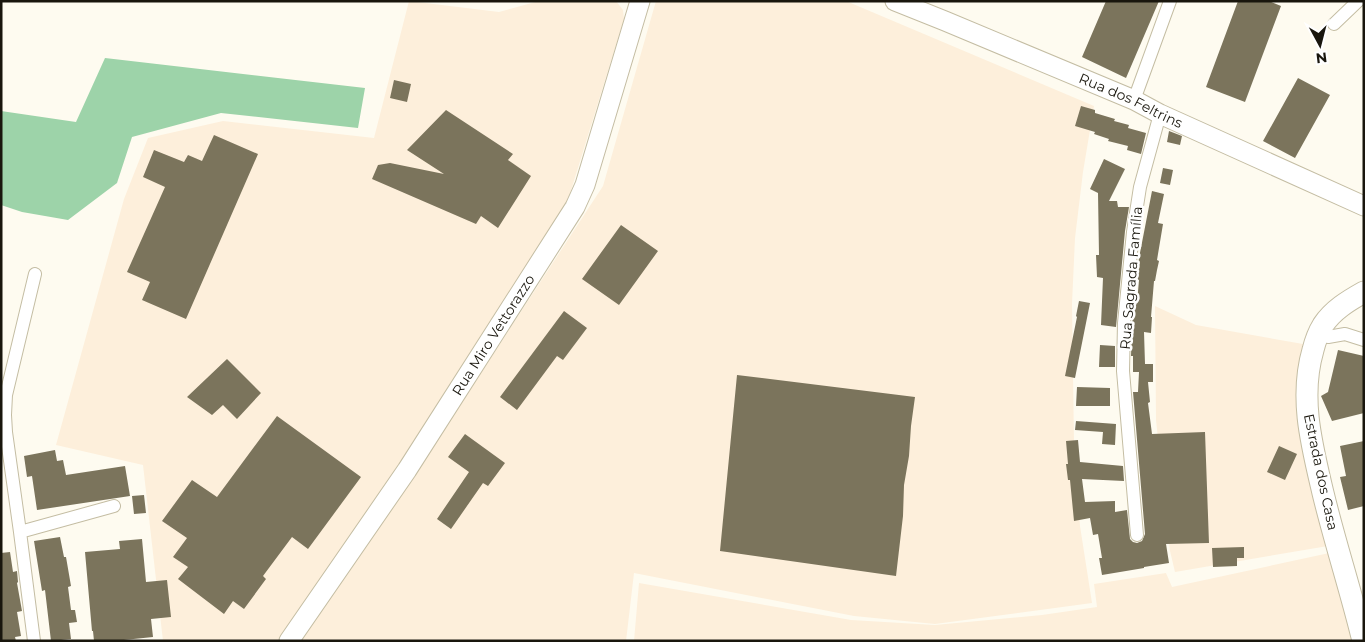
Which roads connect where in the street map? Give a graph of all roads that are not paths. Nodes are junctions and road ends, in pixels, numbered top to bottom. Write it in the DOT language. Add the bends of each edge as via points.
graph roads {
  1 [pos="640,1"];
  2 [pos="895,1"];
  3 [pos="1170,1"];
  4 [pos="1358,1"];
  5 [pos="1334,24"];
  6 [pos="1134,100"];
  7 [pos="1160,114"];
  8 [pos="1364,206"];
  9 [pos="35,274"];
  10 [pos="1364,292"];
  11 [pos="1364,307"];
  12 [pos="1337,331"];
  13 [pos="1364,340"];
  14 [pos="5,447"];
  15 [pos="114,506"];
  16 [pos="20,532"];
  17 [pos="1136,534"];
  18 [pos="1364,613"];
  19 [pos="34,641"];
  20 [pos="289,641"];
  21 [pos="1363,641"];
  1 -- 20 [label="street, Rua Miro Vettorazzo" via="585,185 575,207 407,470"];
  2 -- 6 [label="street, Rua dos Feltrins"];
  3 -- 6 [label="street"];
  4 -- 5 [label="street"];
  6 -- 7 [label="street, Rua dos Feltrins"];
  7 -- 8 [label="street, Rua dos Feltrins"];
  7 -- 17 [label="street, Rua Sagrada Família" via="1140,187 1124,323 1123,371"];
  9 -- 14 [label="street" via="6,395"];
  10 -- 21 [label="main road, Estrada dos Casa" via="1344,304 1322,327 1316,338 1307,380 1309,426 1316,460"];
  11 -- 12 [label="main road" via="1351,314"];
  12 -- 13 [label="street"];
  12 -- 18 [label="main road, Estrada dos Casa" via="1320,360 1315,401 1319,439"];
  14 -- 16 [label="street"];
  15 -- 16 [label="street"];
  16 -- 19 [label="street"];
}
